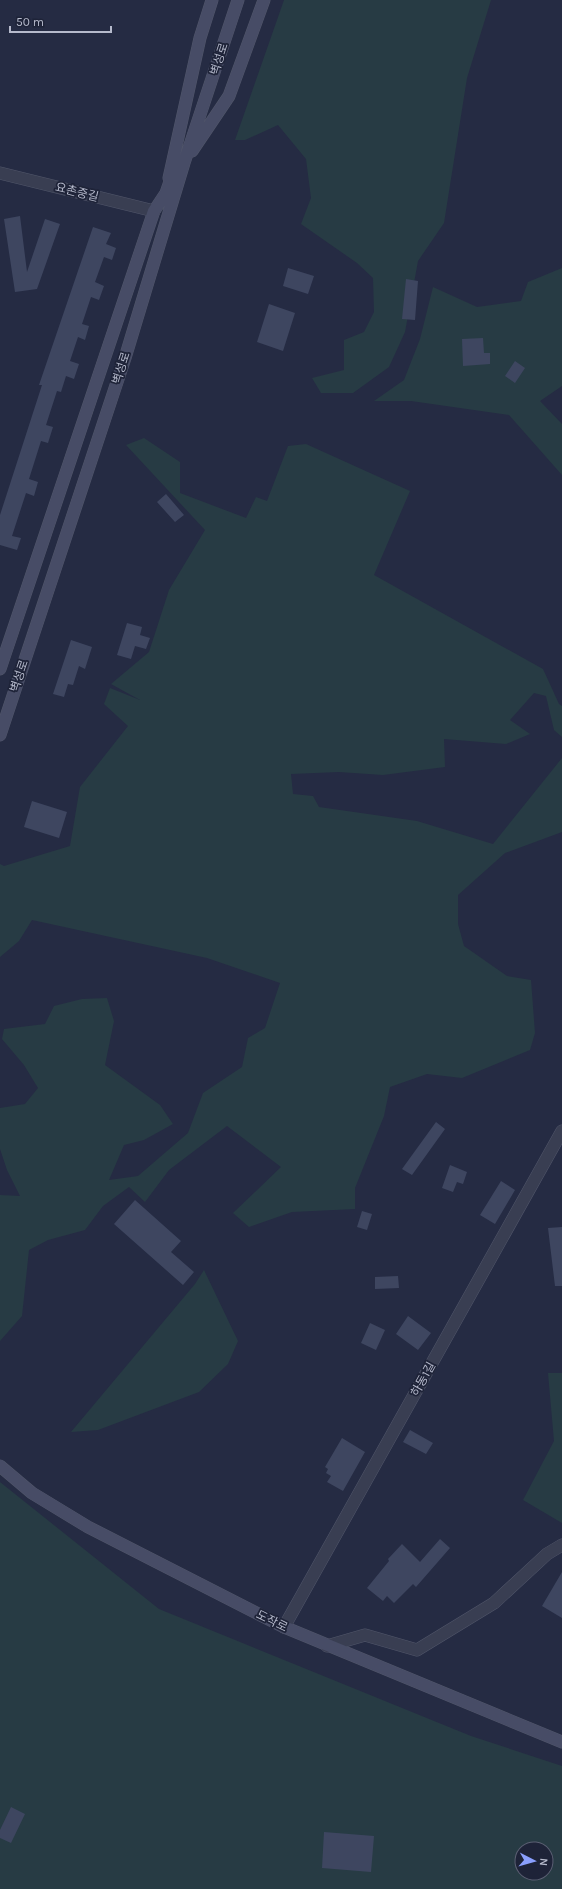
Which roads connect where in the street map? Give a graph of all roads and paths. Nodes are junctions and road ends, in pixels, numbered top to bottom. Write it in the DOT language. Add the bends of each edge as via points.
graph roads {
  1 [pos="212,0"];
  2 [pos="230,0"];
  3 [pos="238,0"];
  4 [pos="264,0"];
  5 [pos="184,163"];
  6 [pos="0,173"];
  7 [pos="166,193"];
  8 [pos="154,211"];
  9 [pos="0,669"];
  10 [pos="0,735"];
  11 [pos="562,1131"];
  12 [pos="0,1466"];
  13 [pos="562,1545"];
  14 [pos="284,1627"];
  15 [pos="327,1646"];
  16 [pos="562,1742"];
  1 -- 7 [label="main road" via="200,38"];
  2 -- 7 [label="main road, 벽성로" via="189,131"];
  3 -- 5 [label="main road, 벽성로"];
  4 -- 5 [label="main road" via="229,96"];
  5 -- 10 [label="main road, 벽성로" via="120,373"];
  6 -- 8 [label="street, 요촌중길"];
  7 -- 8 [label="main road, 벽성로"];
  8 -- 9 [label="main road, 벽성로"];
  11 -- 14 [label="street, 하동1길"];
  12 -- 14 [label="main road, 도작로" via="32,1493 88,1527"];
  13 -- 15 [label="street" via="547,1554 494,1603 417,1650 365,1635"];
  14 -- 15 [label="main road, 도작로"];
  15 -- 16 [label="main road, 도작로"];
}
